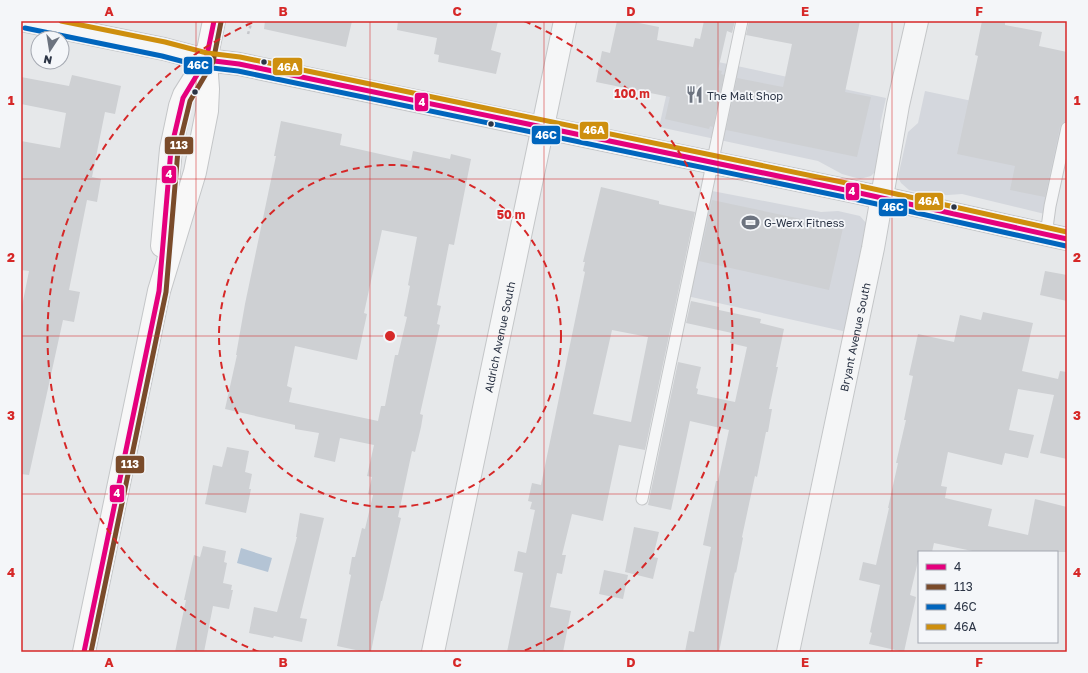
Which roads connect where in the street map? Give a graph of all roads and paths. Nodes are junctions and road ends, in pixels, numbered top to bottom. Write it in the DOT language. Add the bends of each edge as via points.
graph roads {
  1 [pos="26,21"];
  2 [pos="214,21"];
  3 [pos="242,21"];
  4 [pos="565,21"];
  5 [pos="742,21"];
  6 [pos="917,21"];
  7 [pos="248,34"];
  8 [pos="206,60"];
  9 [pos="542,126"];
  10 [pos="1067,128"];
  11 [pos="712,164"];
  12 [pos="881,198"];
  13 [pos="1057,237"];
  14 [pos="642,499"];
  15 [pos="84,652"];
  16 [pos="433,652"];
  17 [pos="788,652"];
  1 -- 8 [label="street"];
  2 -- 8 [label="main road"];
  3 -- 7 [label="path" via="251,24"];
  4 -- 9 [label="street, Aldrich Avenue South"];
  5 -- 11 [label="lane"];
  6 -- 12 [label="street, Bryant Avenue South"];
  8 -- 9 [label="main road" via="239,64"];
  8 -- 15 [label="main road" via="183,98 171,149 158,291"];
  9 -- 11 [label="main road"];
  9 -- 16 [label="street, Aldrich Avenue South"];
  10 -- 13 [label="lane" via="1050,206"];
  11 -- 12 [label="main road"];
  11 -- 14 [label="lane"];
  12 -- 13 [label="main road"];
  12 -- 17 [label="street, Bryant Avenue South" via="873,248"];
}
